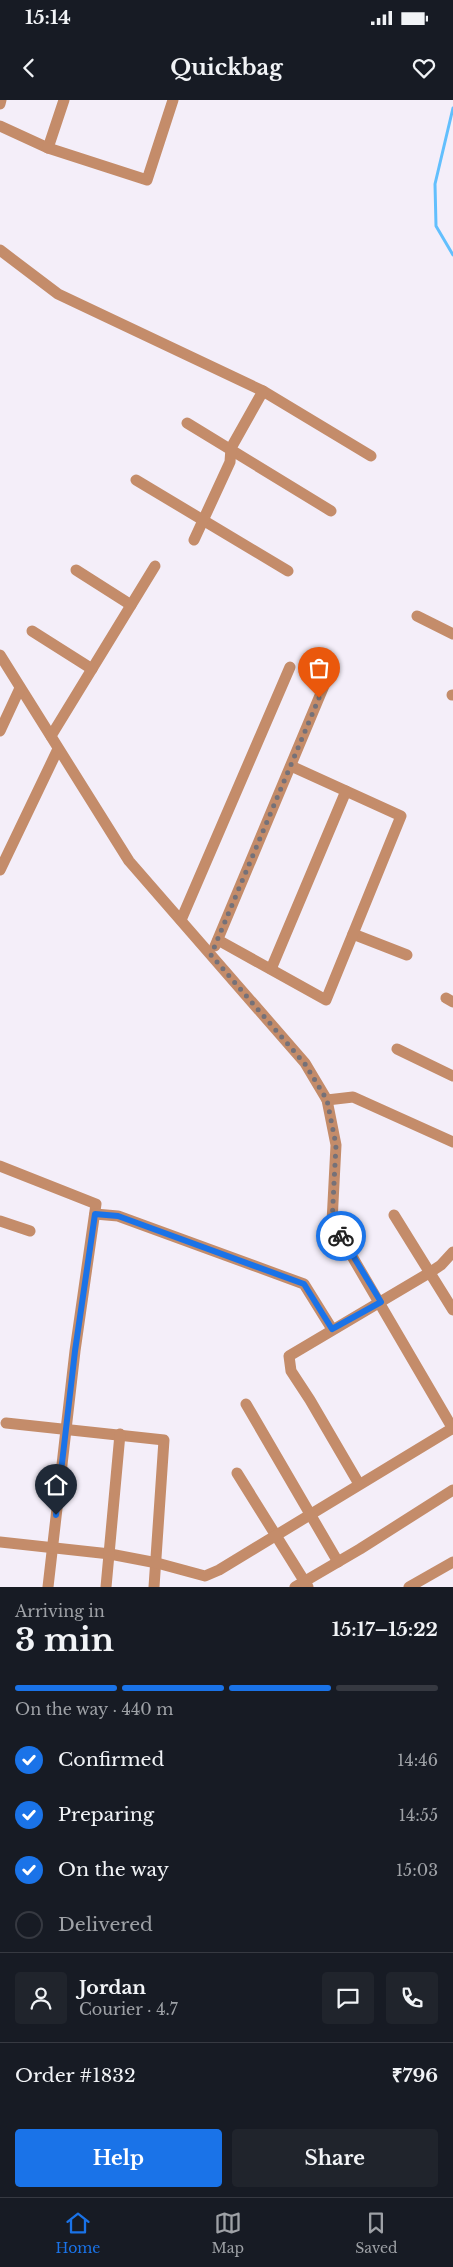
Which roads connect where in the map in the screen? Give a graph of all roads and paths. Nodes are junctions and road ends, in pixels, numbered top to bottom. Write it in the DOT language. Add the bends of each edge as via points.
graph roads {
  1 [pos="2,100"];
  2 [pos="64,100"];
  3 [pos="173,100"];
  4 [pos="0,104"];
  5 [pos="0,126"];
  6 [pos="48,148"];
  7 [pos="0,250"];
  8 [pos="263,391"];
  9 [pos="187,423"];
  10 [pos="231,450"];
  11 [pos="371,456"];
  12 [pos="136,480"];
  13 [pos="331,511"];
  14 [pos="203,520"];
  15 [pos="194,540"];
  16 [pos="155,566"];
  17 [pos="76,570"];
  18 [pos="288,571"];
  19 [pos="131,605"];
  20 [pos="417,616"];
  21 [pos="32,631"];
  22 [pos="453,634"];
  23 [pos="0,655"];
  24 [pos="290,667"];
  25 [pos="92,669"];
  26 [pos="326,681"];
  27 [pos="20,688"];
  28 [pos="4,713"];
  29 [pos="0,731"];
  30 [pos="51,736"];
  31 [pos="58,749"];
  32 [pos="291,766"];
  33 [pos="346,791"];
  34 [pos="0,870"];
  35 [pos="181,920"];
  36 [pos="353,934"];
  37 [pos="218,940"];
  38 [pos="211,955"];
  39 [pos="407,955"];
  40 [pos="271,969"];
  41 [pos="397,1049"];
  42 [pos="453,1076"];
  43 [pos="331,1099"];
  44 [pos="453,1142"];
  45 [pos="0,1166"];
  46 [pos="95,1214"];
  47 [pos="394,1215"];
  48 [pos="0,1221"];
  49 [pos="30,1231"];
  50 [pos="453,1252"];
  51 [pos="429,1272"];
  52 [pos="381,1302"];
  53 [pos="453,1310"];
  54 [pos="332,1329"];
  55 [pos="246,1404"];
  56 [pos="6,1423"];
  57 [pos="453,1428"];
  58 [pos="66,1429"];
  59 [pos="120,1434"];
  60 [pos="237,1473"];
  61 [pos="359,1484"];
  62 [pos="453,1490"];
  63 [pos="311,1515"];
  64 [pos="275,1535"];
  65 [pos="0,1542"];
  66 [pos="52,1549"];
  67 [pos="110,1554"];
  68 [pos="338,1562"];
  69 [pos="453,1562"];
  70 [pos="157,1563"];
  71 [pos="302,1585"];
  72 [pos="48,1587"];
  73 [pos="106,1587"];
  74 [pos="154,1587"];
  75 [pos="409,1587"];
  1 -- 4 [label="street"];
  2 -- 6 [label="street"];
  3 -- 6 [label="street" via="147,180"];
  5 -- 6 [label="street"];
  7 -- 8 [label="street" via="58,294"];
  8 -- 10 [label="street"];
  8 -- 11 [label="street"];
  9 -- 10 [label="street"];
  10 -- 13 [label="street"];
  10 -- 14 [label="street" via="230,462"];
  12 -- 14 [label="street"];
  14 -- 15 [label="street"];
  14 -- 18 [label="street"];
  16 -- 19 [label="street"];
  17 -- 19 [label="street"];
  19 -- 25 [label="street"];
  20 -- 22 [label="street"];
  21 -- 25 [label="street"];
  23 -- 27 [label="street"];
  24 -- 35 [label="street"];
  25 -- 30 [label="street"];
  26 -- 32 [label="street"];
  27 -- 28 [label="street"];
  27 -- 30 [label="street"];
  28 -- 29 [label="street"];
  30 -- 31 [label="street"];
  31 -- 34 [label="street"];
  31 -- 35 [label="street" via="129,861"];
  32 -- 33 [label="street"];
  32 -- 37 [label="street"];
  33 -- 36 [label="street" via="401,816"];
  33 -- 40 [label="street"];
  35 -- 38 [label="street"];
  36 -- 39 [label="street"];
  36 -- 40 [label="street" via="326,1000"];
  37 -- 38 [label="street"];
  37 -- 40 [label="street"];
  38 -- 43 [label="street"];
  41 -- 42 [label="street"];
  43 -- 44 [label="street" via="353,1096"];
  43 -- 52 [label="street" via="336,1145 332,1222"];
  45 -- 46 [label="street" via="96,1204"];
  46 -- 54 [label="street" via="118,1216 304,1284"];
  46 -- 58 [label="street"];
  47 -- 51 [label="street"];
  48 -- 49 [label="street"];
  50 -- 51 [label="street"];
  51 -- 52 [label="street"];
  51 -- 53 [label="street"];
  52 -- 54 [label="street"];
  52 -- 57 [label="street"];
  54 -- 61 [label="street" via="289,1356 291,1371"];
  55 -- 63 [label="street"];
  56 -- 58 [label="street"];
  57 -- 61 [label="street"];
  58 -- 59 [label="street"];
  58 -- 66 [label="street"];
  59 -- 67 [label="street"];
  59 -- 70 [label="street" via="164,1440"];
  60 -- 64 [label="street"];
  61 -- 63 [label="street"];
  62 -- 68 [label="street"];
  63 -- 64 [label="street"];
  63 -- 68 [label="street"];
  64 -- 70 [label="street" via="205,1576"];
  64 -- 71 [label="street"];
  65 -- 66 [label="street"];
  66 -- 67 [label="street"];
  66 -- 72 [label="street"];
  67 -- 70 [label="street"];
  67 -- 73 [label="street"];
  68 -- 71 [label="street"];
  69 -- 75 [label="street"];
  70 -- 74 [label="street"];
}
